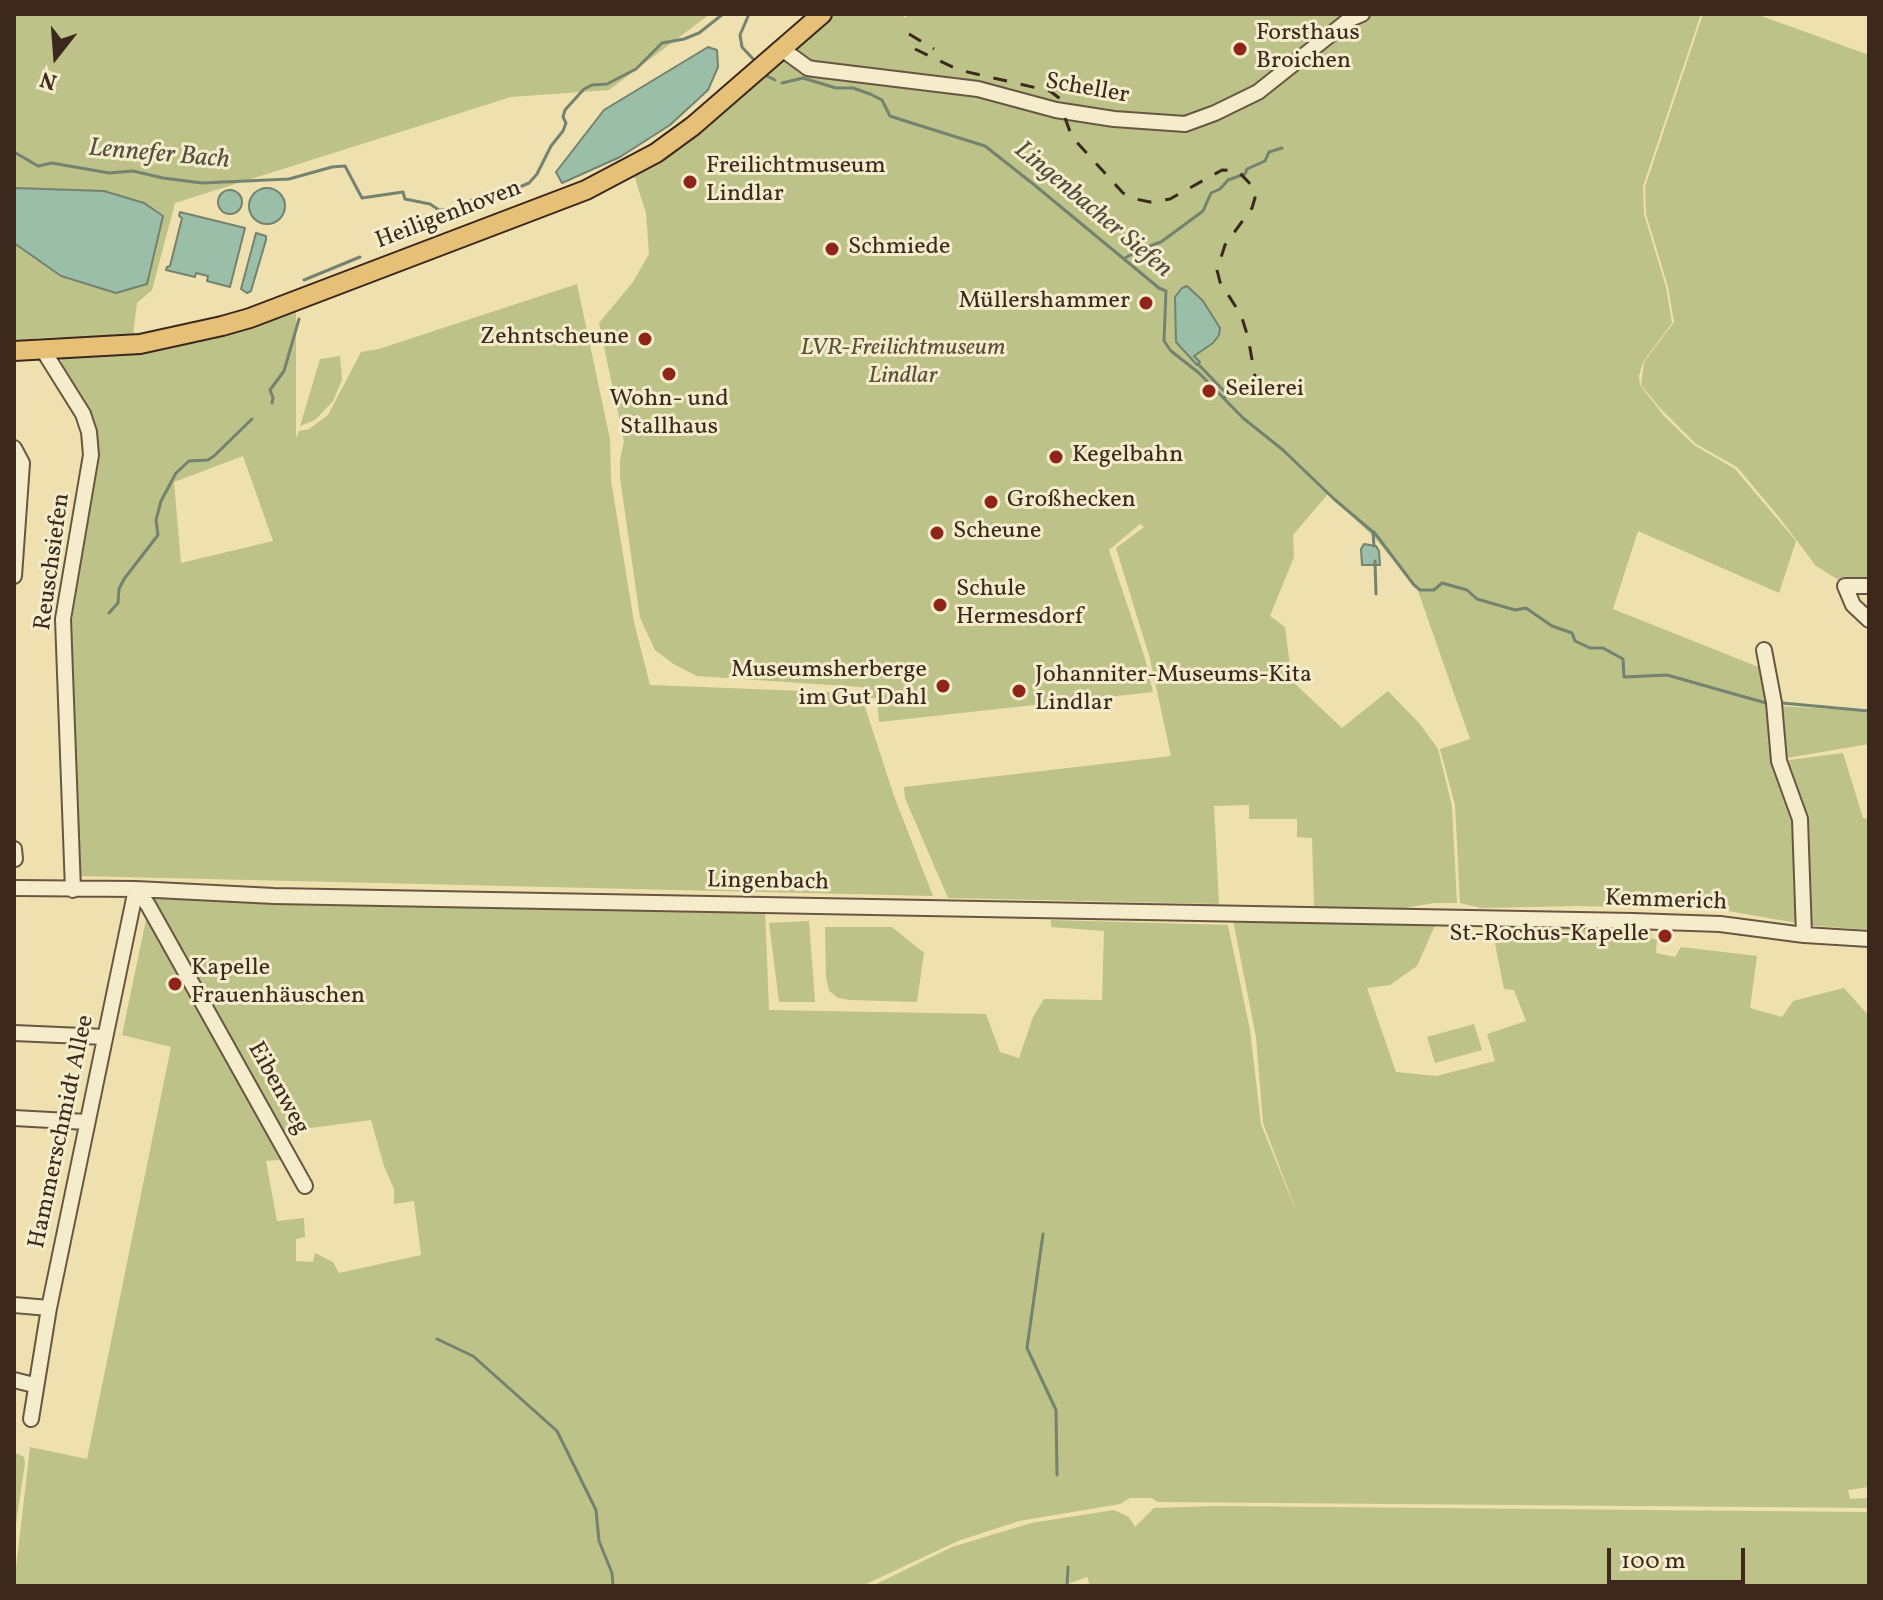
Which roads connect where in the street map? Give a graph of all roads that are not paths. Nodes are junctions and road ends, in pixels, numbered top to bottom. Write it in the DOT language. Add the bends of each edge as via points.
graph roads {
  1 [pos="822,14"];
  2 [pos="1362,14"];
  3 [pos="782,49"];
  4 [pos="43,350"];
  5 [pos="14,351"];
  6 [pos="14,448"];
  7 [pos="15,554"];
  8 [pos="14,576"];
  9 [pos="1869,586"];
  10 [pos="1869,620"];
  11 [pos="1764,650"];
  12 [pos="14,849"];
  13 [pos="15,859"];
  14 [pos="14,888"];
  15 [pos="136,889"];
  16 [pos="73,890"];
  17 [pos="1461,919"];
  18 [pos="1804,935"];
  19 [pos="1869,939"];
  20 [pos="14,1033"];
  21 [pos="105,1037"];
  22 [pos="14,1118"];
  23 [pos="87,1122"];
  24 [pos="305,1186"];
  25 [pos="14,1305"];
  26 [pos="49,1308"];
  27 [pos="14,1380"];
  28 [pos="34,1385"];
  29 [pos="31,1419"];
  1 -- 3 [label="main road, Heiligenhoven"];
  2 -- 3 [label="street, Scheller" via="1258,92 1185,124 1114,119 978,89 814,69"];
  3 -- 4 [label="main road, Heiligenhoven" via="656,153 586,190 250,318 140,344"];
  4 -- 5 [label="main road, Heiligenhoven"];
  4 -- 16 [label="street, Reuschsiefen" via="83,414 91,455 63,619"];
  6 -- 7 [label="street" via="22,463"];
  7 -- 8 [label="street"];
  9 -- 10 [label="street" via="1845,586 1853,605"];
  11 -- 18 [label="street" via="1779,761 1800,819"];
  12 -- 13 [label="street"];
  14 -- 16 [label="street, Lingenbach"];
  15 -- 16 [label="street, Lingenbach"];
  15 -- 17 [label="street, Lingenbach"];
  15 -- 21 [label="street, Hammerschmidt Allee"];
  15 -- 24 [label="street, Eibenweg"];
  17 -- 18 [label="street, Kemmerich" via="1720,924"];
  18 -- 19 [label="street, Kemmerich"];
  20 -- 21 [label="street"];
  21 -- 23 [label="street, Hammerschmidt Allee"];
  22 -- 23 [label="street"];
  23 -- 26 [label="street, Hammerschmidt Allee"];
  25 -- 26 [label="street"];
  26 -- 28 [label="street, Hammerschmidt Allee"];
  27 -- 28 [label="street"];
  28 -- 29 [label="street, Hammerschmidt Allee"];
}
